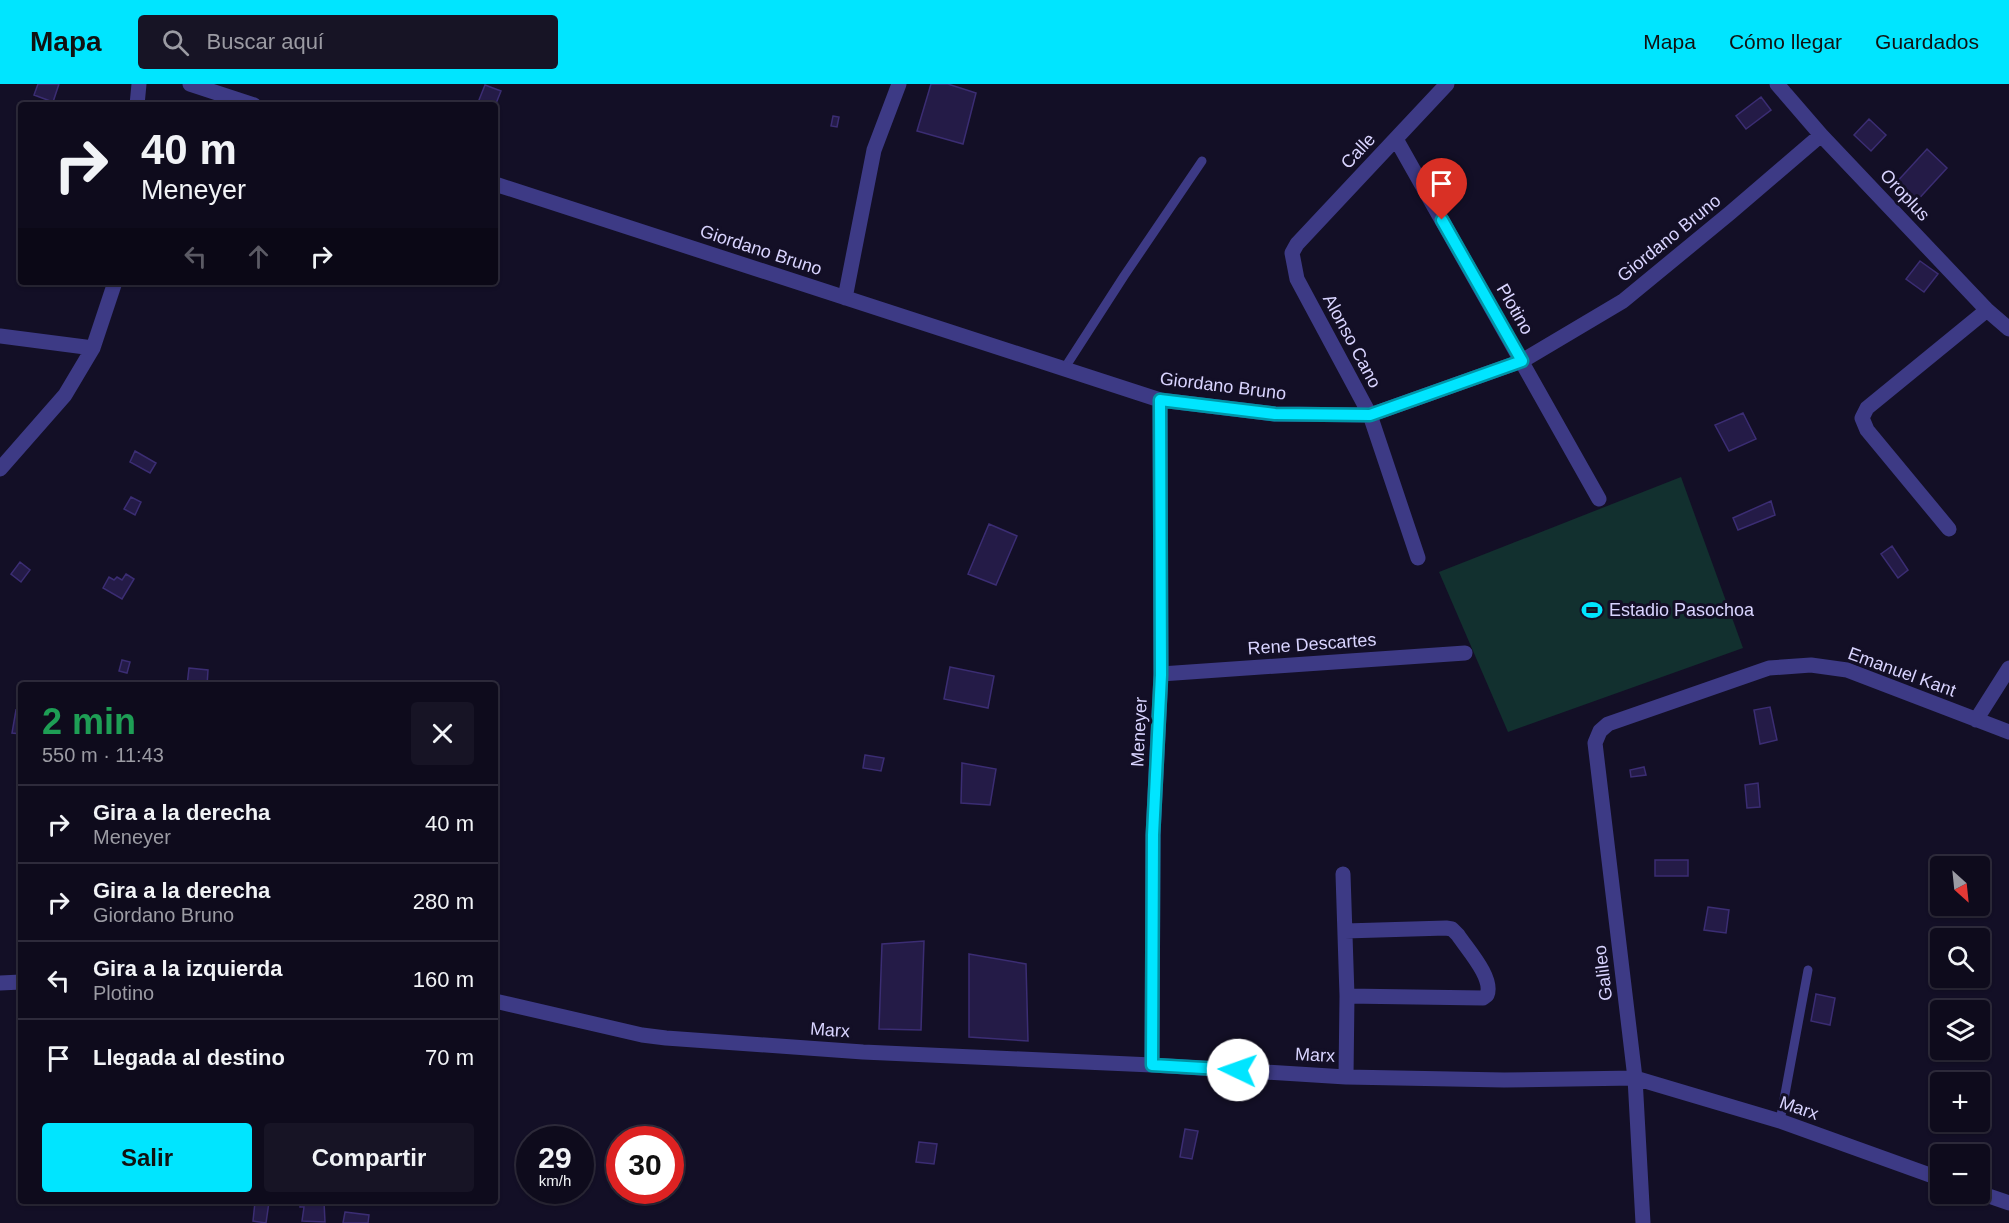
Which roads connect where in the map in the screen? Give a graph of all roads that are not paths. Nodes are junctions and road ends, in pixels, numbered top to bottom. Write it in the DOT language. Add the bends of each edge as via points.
graph roads {
  1 [pos="139,84"];
  2 [pos="190,84"];
  3 [pos="899,84"];
  4 [pos="1447,84"];
  5 [pos="1777,84"];
  6 [pos="137,102"];
  7 [pos="246,102"];
  8 [pos="1821,135"];
  9 [pos="1396,139"];
  10 [pos="1202,161"];
  11 [pos="498,185"];
  12 [pos="1297,244"];
  13 [pos="114,285"];
  14 [pos="845,298"];
  15 [pos="1987,310"];
  16 [pos="2009,328"];
  17 [pos="0,336"];
  18 [pos="93,348"];
  19 [pos="1522,361"];
  20 [pos="1064,369"];
  21 [pos="1160,400"];
  22 [pos="1370,415"];
  23 [pos="0,469"];
  24 [pos="1599,499"];
  25 [pos="1949,529"];
  26 [pos="1418,558"];
  27 [pos="1465,653"];
  28 [pos="2009,668"];
  29 [pos="1161,675"];
  30 [pos="1976,720"];
  31 [pos="1608,724"];
  32 [pos="2009,732"];
  33 [pos="1343,874"];
  34 [pos="1345,931"];
  35 [pos="1809,970"];
  36 [pos="18,982"];
  37 [pos="0,983"];
  38 [pos="1347,996"];
  39 [pos="498,1002"];
  40 [pos="1152,1065"];
  41 [pos="1346,1077"];
  42 [pos="1635,1078"];
  43 [pos="1780,1121"];
  44 [pos="1930,1175"];
  45 [pos="1990,1196"];
  46 [pos="2009,1203"];
  47 [pos="1643,1223"];
  1 -- 6 [label="street"];
  2 -- 7 [label="street"];
  3 -- 14 [label="street" via="874,150"];
  4 -- 9 [label="street, Calle"];
  5 -- 8 [label="street, Oroplus"];
  8 -- 15 [label="street, Oroplus"];
  8 -- 19 [label="street, Giordano Bruno" via="1623,302"];
  9 -- 12 [label="street, Calle"];
  9 -- 19 [label="street, Plotino"];
  10 -- 20 [label="lane"];
  11 -- 14 [label="street, Giordano Bruno"];
  12 -- 22 [label="street, Alonso Cano" via="1292,253 1297,279"];
  13 -- 18 [label="street"];
  14 -- 20 [label="street, Giordano Bruno"];
  15 -- 16 [label="street, Oroplus"];
  15 -- 25 [label="street" via="1867,408 1862,418 1867,430"];
  17 -- 18 [label="street"];
  18 -- 23 [label="street" via="65,395"];
  19 -- 22 [label="street, Giordano Bruno"];
  19 -- 24 [label="street, Plotino"];
  20 -- 21 [label="street, Giordano Bruno"];
  21 -- 22 [label="street, Giordano Bruno" via="1275,414"];
  21 -- 29 [label="street, Meneyer"];
  22 -- 26 [label="street, Alonso Cano"];
  27 -- 29 [label="street, Rene Descartes"];
  28 -- 30 [label="street"];
  29 -- 40 [label="street, Meneyer" via="1153,835"];
  30 -- 31 [label="street, Emanuel Kant" via="1847,670 1810,665 1769,668"];
  30 -- 32 [label="street, Emanuel Kant"];
  31 -- 42 [label="street, Galileo" via="1600,730 1595,743"];
  33 -- 34 [label="street"];
  34 -- 38 [label="street"];
  34 -- 38 [label="street" via="1452,930 1489,986 1483,998"];
  35 -- 43 [label="lane"];
  36 -- 37 [label="street"];
  38 -- 41 [label="street"];
  39 -- 40 [label="street, Marx" via="666,1038 862,1052"];
  40 -- 41 [label="street, Marx"];
  41 -- 42 [label="street, Marx"];
  42 -- 43 [label="street, Marx"];
  42 -- 47 [label="street, Galileo"];
  43 -- 44 [label="street, Marx"];
  45 -- 46 [label="street"];
}
